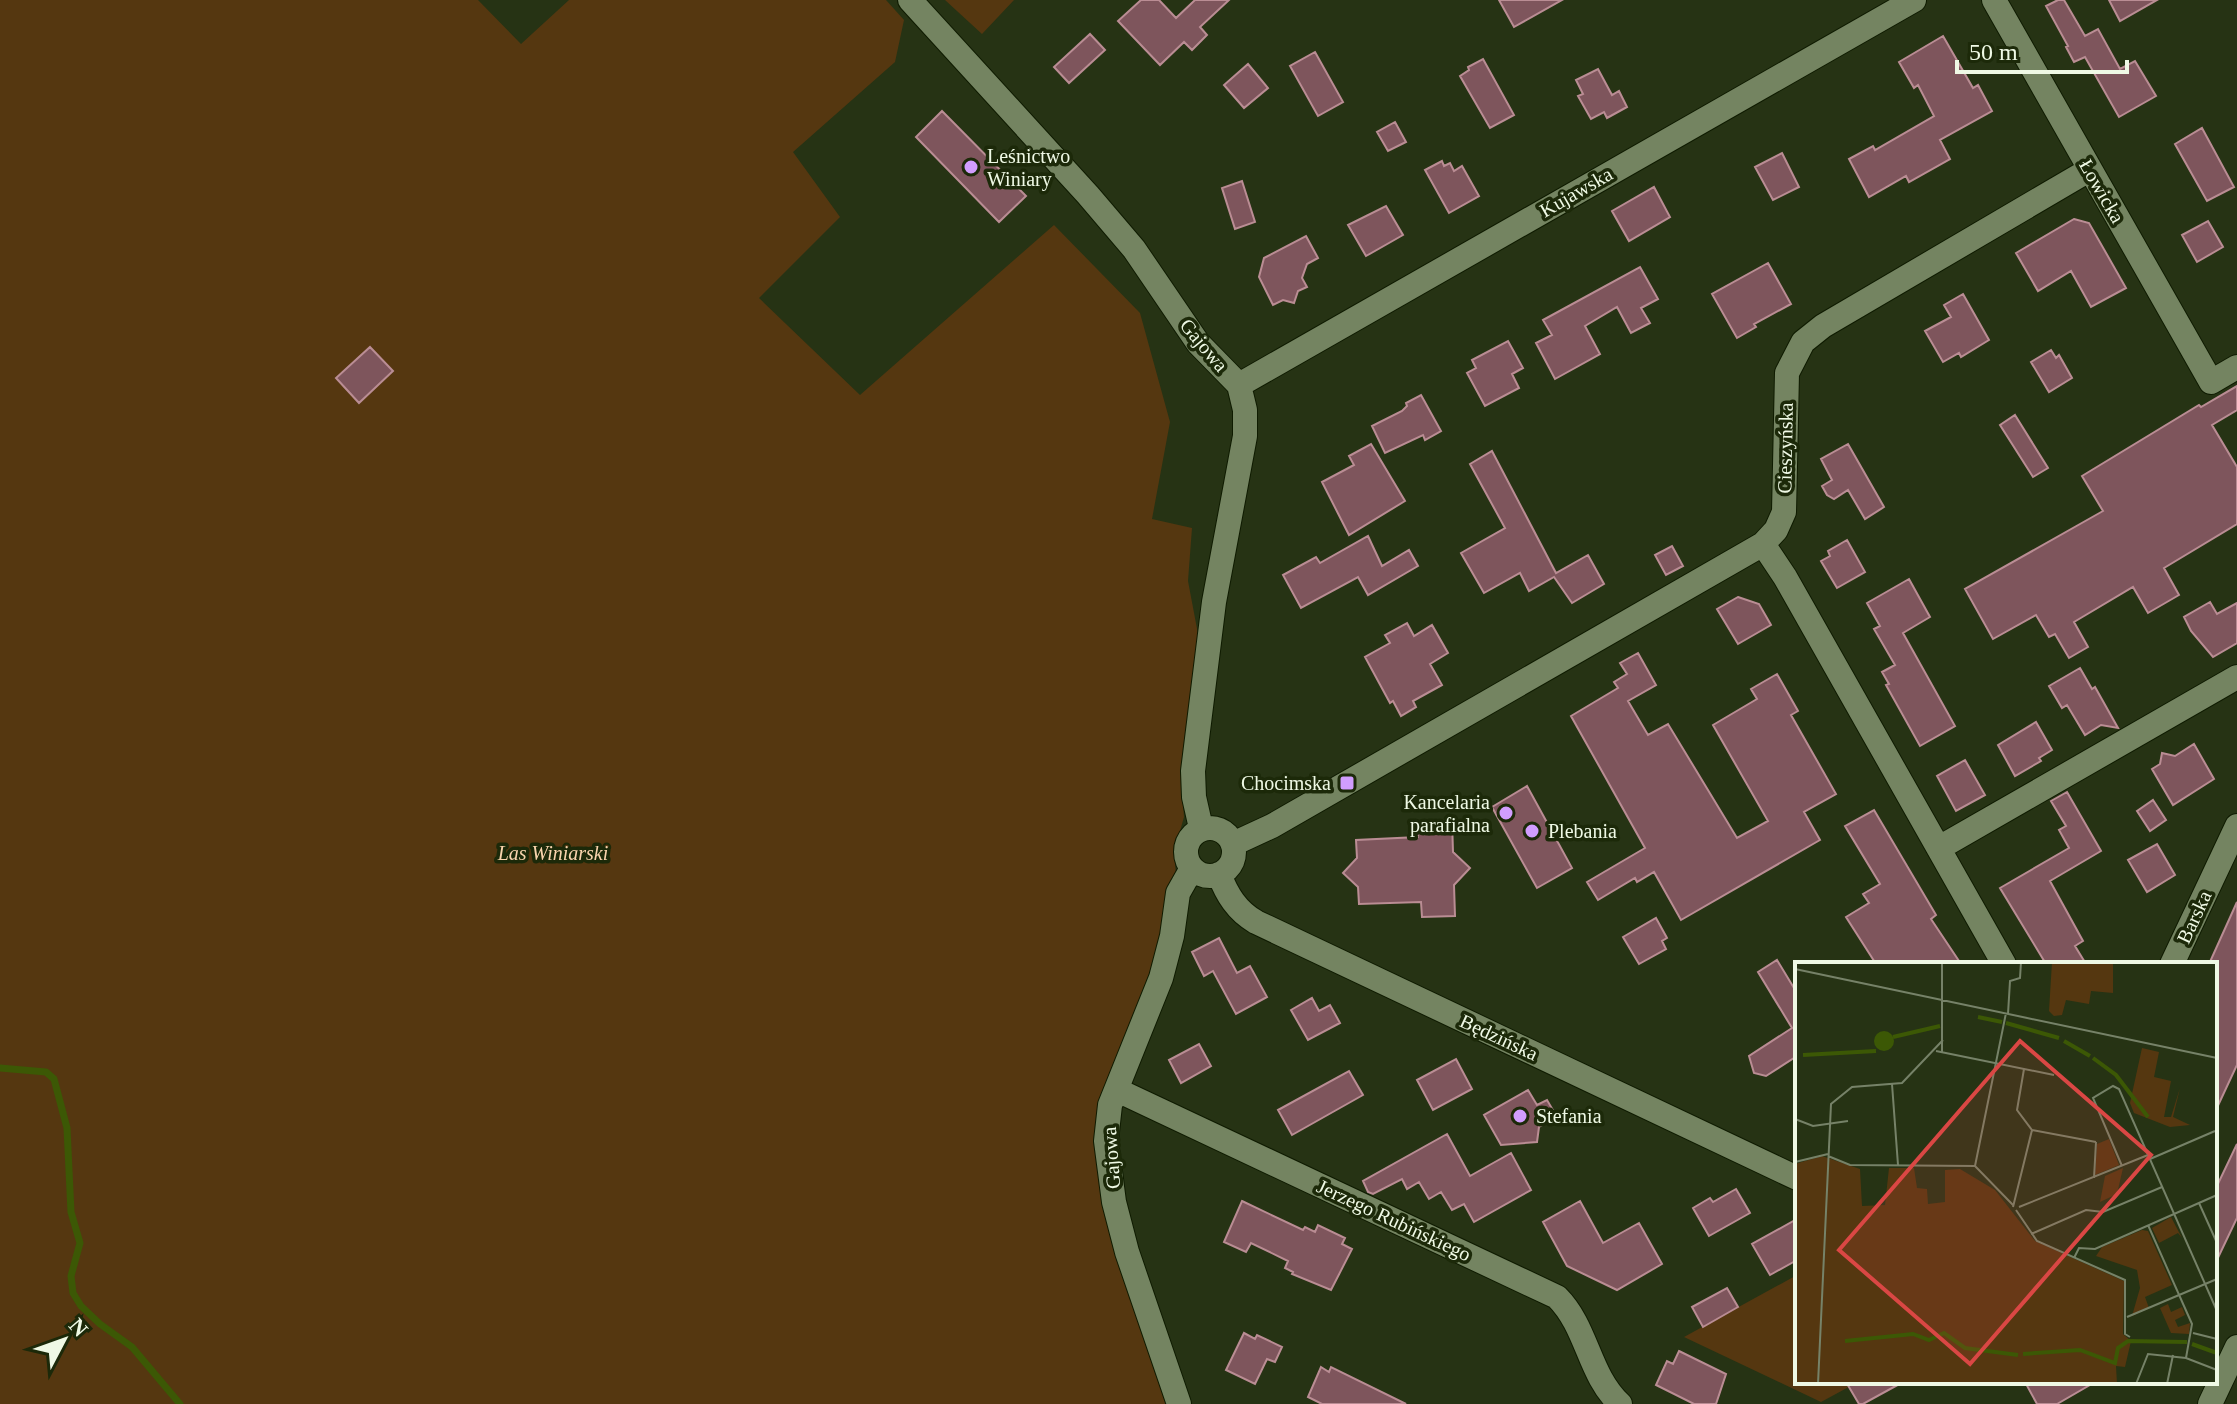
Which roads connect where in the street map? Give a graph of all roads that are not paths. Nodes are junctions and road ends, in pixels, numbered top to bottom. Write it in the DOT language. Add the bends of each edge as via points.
graph roads {
  1 [pos="910,0"];
  2 [pos="1914,0"];
  3 [pos="1994,0"];
  4 [pos="2089,170"];
  5 [pos="2237,367"];
  6 [pos="1239,385"];
  7 [pos="1763,544"];
  8 [pos="2237,677"];
  9 [pos="2237,826"];
  10 [pos="1201,828"];
  11 [pos="1233,844"];
  12 [pos="1939,848"];
  13 [pos="1191,870"];
  14 [pos="1219,874"];
  15 [pos="2003,962"];
  16 [pos="2173,962"];
  17 [pos="1117,1090"];
  18 [pos="1795,1174"];
  19 [pos="2237,1347"];
  20 [pos="2218,1378"];
  21 [pos="2216,1384"];
  22 [pos="1179,1404"];
  23 [pos="1620,1404"];
  24 [pos="2210,1404"];
  1 -- 6 [label="street, Gajowa" via="1088,195 1134,249 1198,343"];
  2 -- 6 [label="street, Kujawska"];
  3 -- 4 [label="street, Łowicka"];
  4 -- 5 [label="street, Łowicka" via="2211,382"];
  4 -- 7 [label="street, Cieszyńska" via="1803,342 1787,373 1784,512"];
  6 -- 10 [label="street, Gajowa" via="1245,436 1214,602 1193,771"];
  7 -- 11 [label="street"];
  7 -- 12 [label="street"];
  8 -- 12 [label="street"];
  9 -- 16 [label="street, Barska"];
  10 -- 11 [label="street" via="1224,832"];
  10 -- 13 [label="street" via="1186,846"];
  11 -- 14 [label="street" via="1233,859"];
  12 -- 15 [label="street"];
  13 -- 14 [label="street"];
  13 -- 17 [label="street, Gajowa" via="1178,893 1161,978"];
  14 -- 18 [label="street, Będzińska" via="1231,900 1256,922"];
  17 -- 22 [label="street, Gajowa" via="1106,1141 1114,1202"];
  17 -- 23 [label="street, Jerzego Rubińskiego" via="1557,1297 1574,1317 1603,1385"];
  19 -- 20 [label="street"];
  21 -- 24 [label="street"];
}
